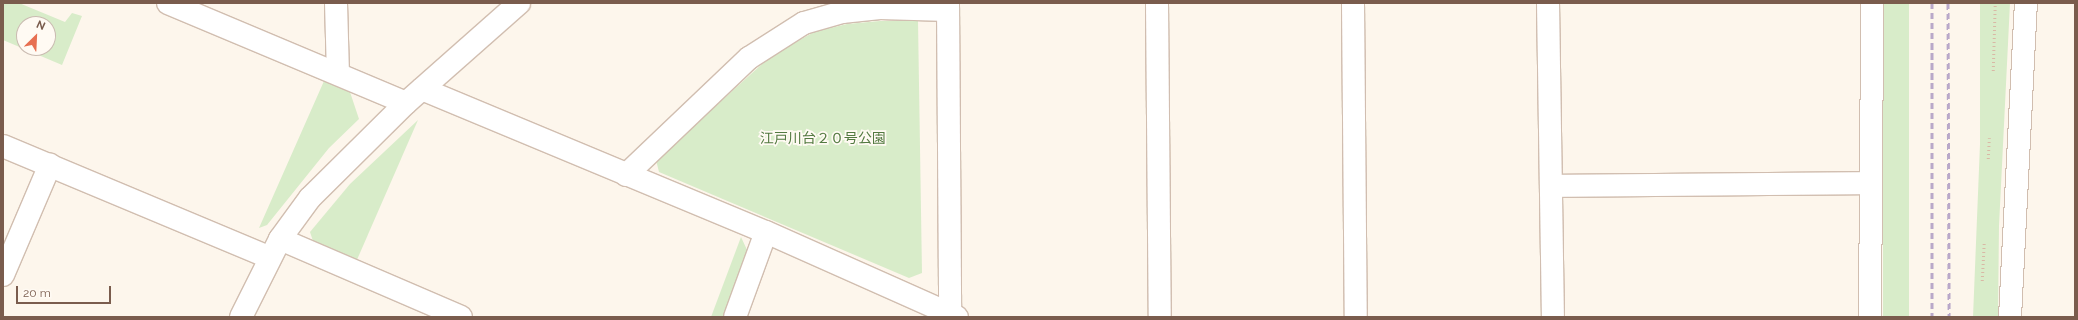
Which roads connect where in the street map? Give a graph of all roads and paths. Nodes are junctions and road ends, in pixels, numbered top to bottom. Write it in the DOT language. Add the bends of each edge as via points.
graph roads {
  1 [pos="168,3"];
  2 [pos="336,3"];
  3 [pos="519,3"];
  4 [pos="1157,3"];
  5 [pos="1353,3"];
  6 [pos="1548,3"];
  7 [pos="1872,3"];
  8 [pos="2026,3"];
  9 [pos="948,6"];
  10 [pos="338,74"];
  11 [pos="422,89"];
  12 [pos="406,103"];
  13 [pos="3,146"];
  14 [pos="50,165"];
  15 [pos="626,175"];
  16 [pos="1871,183"];
  17 [pos="1552,186"];
  18 [pos="766,232"];
  19 [pos="274,248"];
  20 [pos="3,275"];
  21 [pos="439,313"];
  22 [pos="953,316"];
  23 [pos="241,317"];
  24 [pos="461,317"];
  25 [pos="736,317"];
  26 [pos="1160,317"];
  27 [pos="1356,317"];
  28 [pos="1553,317"];
  29 [pos="1870,317"];
  30 [pos="2010,317"];
  1 -- 10 [label="street"];
  2 -- 10 [label="street"];
  3 -- 11 [label="street"];
  4 -- 26 [label="street"];
  5 -- 27 [label="street"];
  6 -- 17 [label="street"];
  7 -- 16 [label="street"];
  8 -- 30 [label="street"];
  9 -- 15 [label="street" via="842,12 804,23 750,58"];
  9 -- 22 [label="street"];
  10 -- 12 [label="street"];
  11 -- 12 [label="street"];
  11 -- 15 [label="street"];
  12 -- 19 [label="street" via="310,198"];
  13 -- 14 [label="street"];
  14 -- 19 [label="street"];
  14 -- 20 [label="street"];
  15 -- 18 [label="street"];
  16 -- 17 [label="street"];
  16 -- 29 [label="street"];
  17 -- 28 [label="street"];
  18 -- 22 [label="street"];
  18 -- 25 [label="street"];
  19 -- 21 [label="street"];
  19 -- 23 [label="street"];
  21 -- 24 [label="street"];
}
